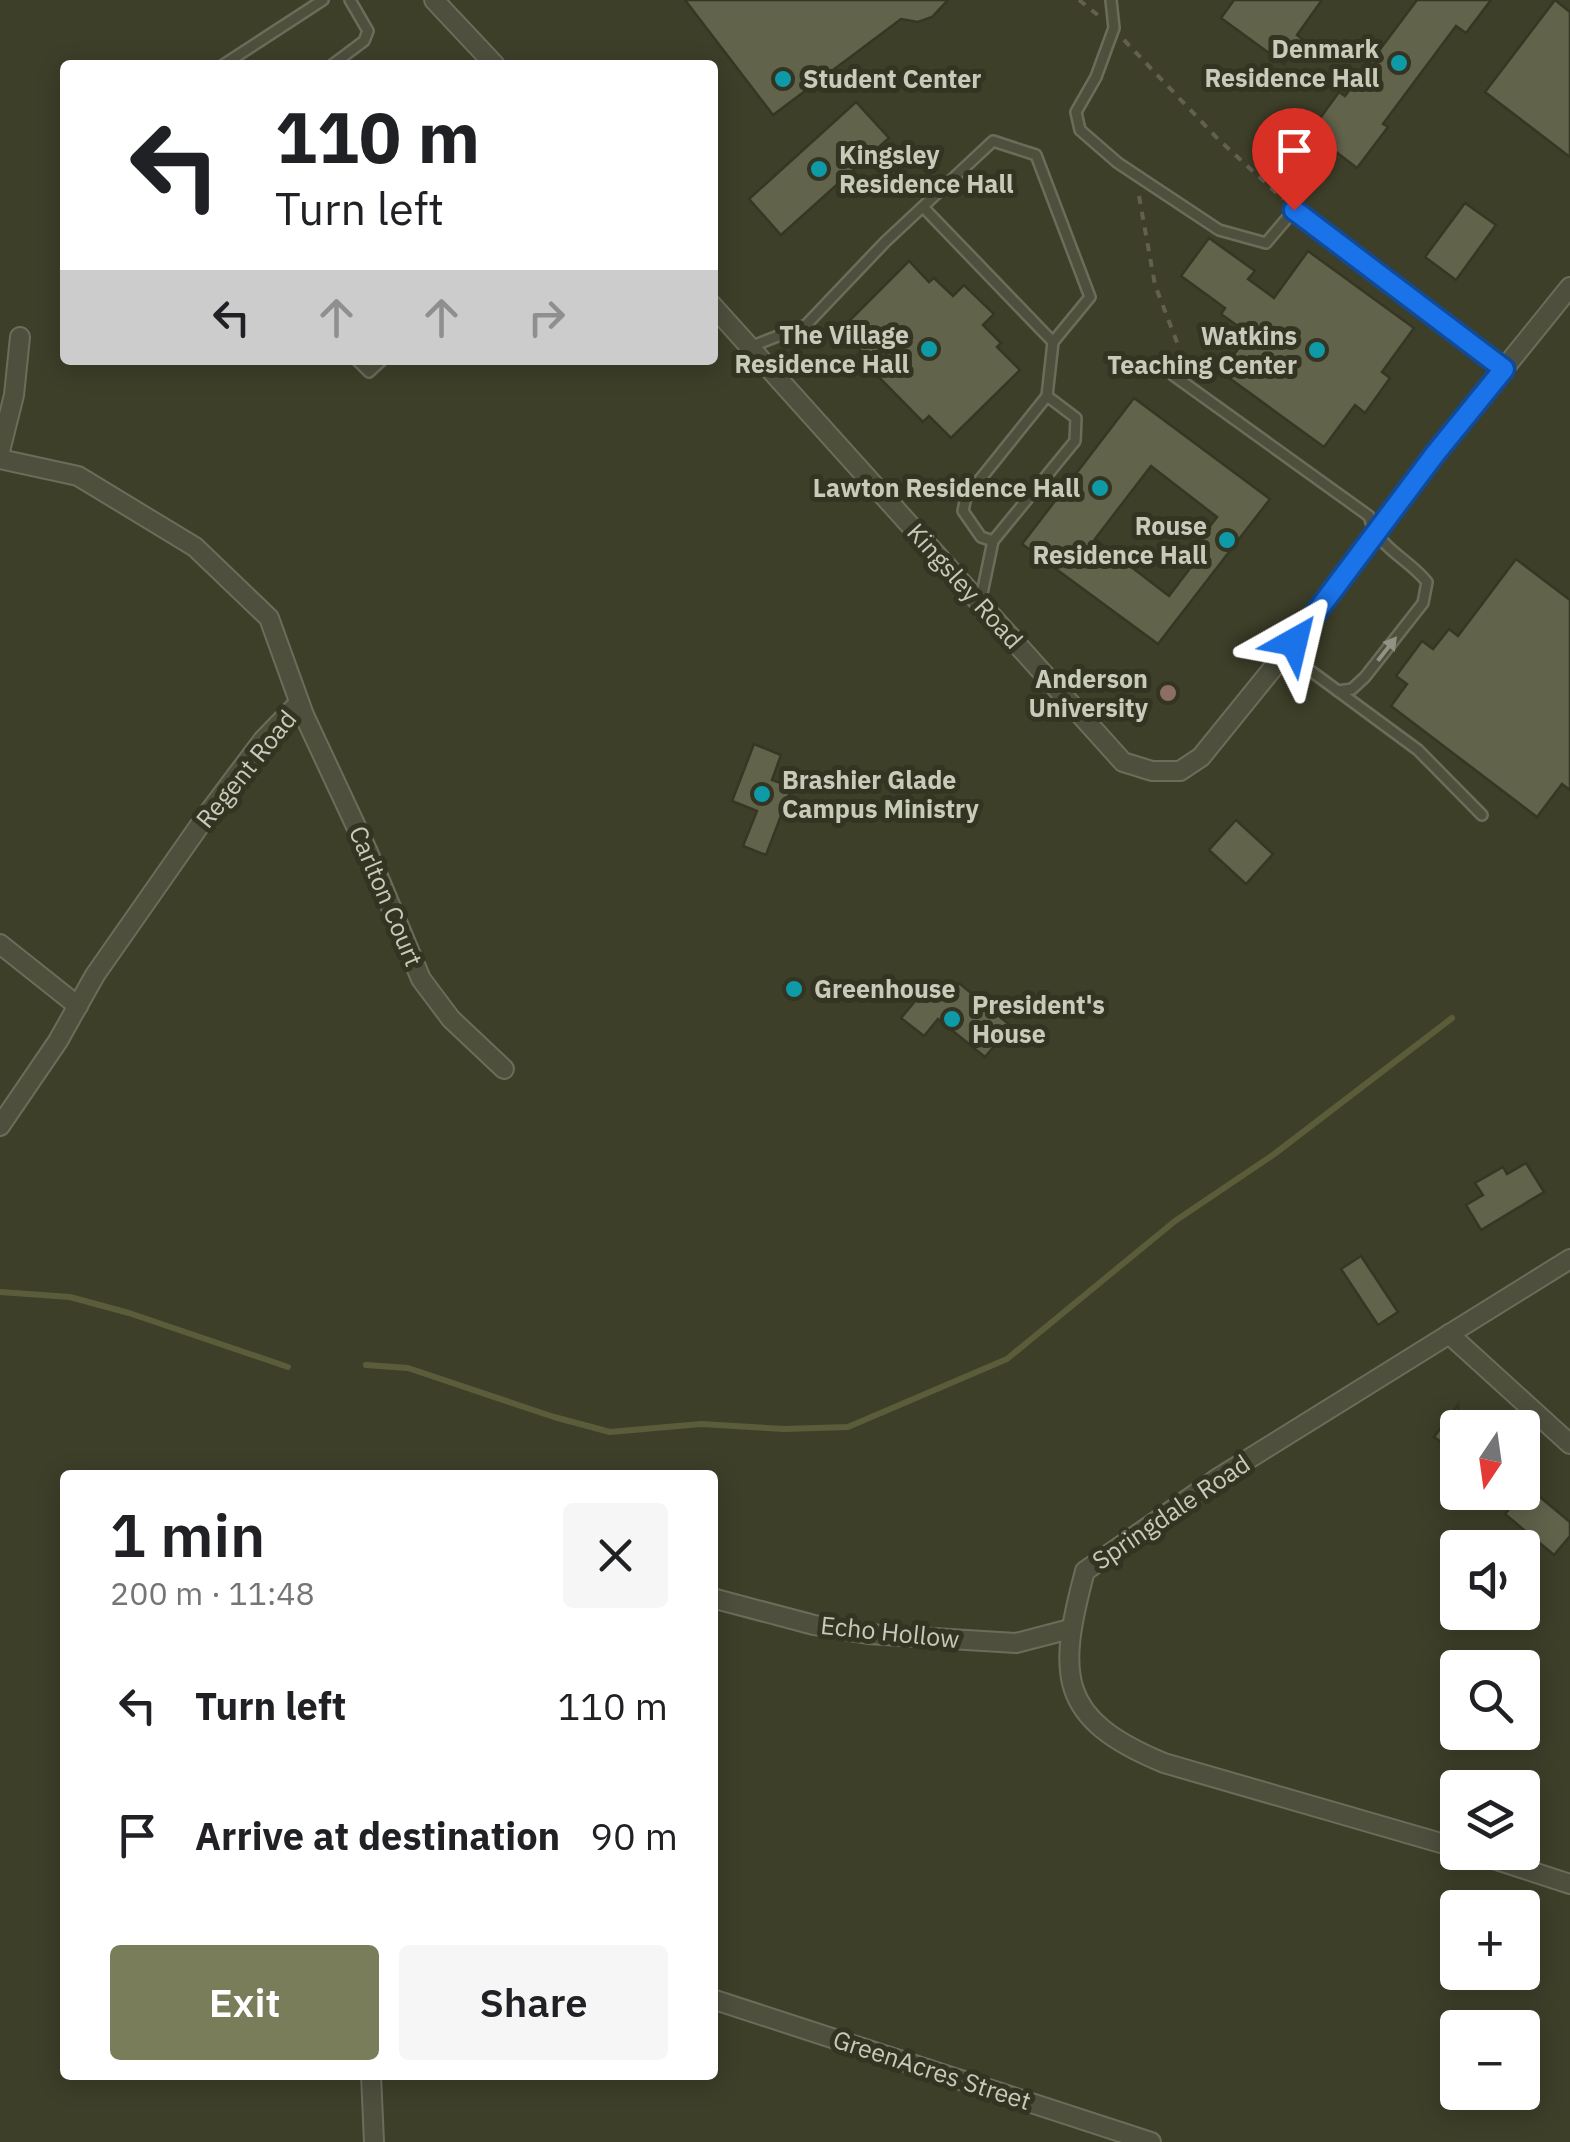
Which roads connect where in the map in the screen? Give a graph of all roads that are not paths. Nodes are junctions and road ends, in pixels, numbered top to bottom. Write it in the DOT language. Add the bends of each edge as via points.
graph roads {
  1 [pos="323,0"];
  2 [pos="350,0"];
  3 [pos="434,0"];
  4 [pos="1111,0"];
  5 [pos="231,60"];
  6 [pos="339,60"];
  7 [pos="489,60"];
  8 [pos="923,207"];
  9 [pos="1570,287"];
  10 [pos="718,311"];
  11 [pos="20,338"];
  12 [pos="1053,342"];
  13 [pos="750,347"];
  14 [pos="1504,369"];
  15 [pos="1174,375"];
  16 [pos="1047,396"];
  17 [pos="0,450"];
  18 [pos="0,459"];
  19 [pos="1374,536"];
  20 [pos="993,541"];
  21 [pos="980,603"];
  22 [pos="1285,652"];
  23 [pos="1338,691"];
  24 [pos="299,702"];
  25 [pos="1482,814"];
  26 [pos="0,944"];
  27 [pos="78,1006"];
  28 [pos="504,1069"];
  29 [pos="0,1126"];
  30 [pos="1570,1259"];
  31 [pos="1449,1334"];
  32 [pos="1570,1444"];
  33 [pos="718,1600"];
  34 [pos="1070,1628"];
  35 [pos="1440,1843"];
  36 [pos="1527,1870"];
  37 [pos="1570,1884"];
  38 [pos="718,2001"];
  39 [pos="371,2080"];
  40 [pos="374,2142"];
  41 [pos="1151,2142"];
  1 -- 5 [label="lane"];
  2 -- 6 [label="lane" via="368,31"];
  3 -- 7 [label="street"];
  4 -- 14 [label="lane" via="1114,28 1076,112 1080,130 1219,230 1266,242 1294,210"];
  8 -- 12 [label="lane"];
  8 -- 12 [label="lane" via="994,141 1036,155 1090,297"];
  8 -- 13 [label="lane" via="806,325"];
  9 -- 14 [label="street, Kingsley Road"];
  10 -- 13 [label="street, Kingsley Road"];
  11 -- 17 [label="street"];
  12 -- 16 [label="lane"];
  13 -- 21 [label="street, Kingsley Road"];
  14 -- 19 [label="street, Kingsley Road"];
  15 -- 19 [label="lane" via="1369,516"];
  16 -- 20 [label="lane" via="966,496 963,511 981,537"];
  16 -- 20 [label="lane" via="1076,418 1075,440"];
  18 -- 24 [label="street, Regent Road" via="78,476 195,547 269,618"];
  19 -- 22 [label="street, Kingsley Road"];
  23 -- 19 [label="lane, one-way" via="1365,677 1426,594 1418,570"];
  20 -- 21 [label="lane"];
  21 -- 22 [label="street, Kingsley Road" via="1124,762 1152,771 1180,771 1201,757"];
  22 -- 23 [label="lane"];
  23 -- 25 [label="lane" via="1418,750"];
  24 -- 27 [label="street, Regent Road" via="209,812"];
  24 -- 28 [label="street, Carlton Court" via="421,979 451,1019"];
  26 -- 27 [label="street"];
  27 -- 29 [label="street, Regent Road"];
  30 -- 31 [label="street, Springdale Road"];
  31 -- 32 [label="street"];
  31 -- 34 [label="street, Springdale Road" via="1218,1478 1085,1571"];
  33 -- 34 [label="street, Echo Hollow" via="868,1634 1016,1642"];
  34 -- 35 [label="street, Springdale Road" via="1071,1687 1098,1729 1130,1749"];
  36 -- 37 [label="street"];
  38 -- 41 [label="street, GreenAcres Street"];
  39 -- 40 [label="street"];
}
